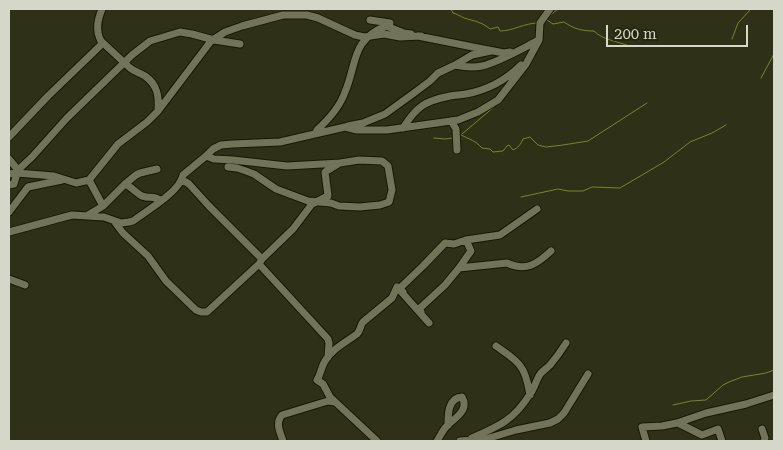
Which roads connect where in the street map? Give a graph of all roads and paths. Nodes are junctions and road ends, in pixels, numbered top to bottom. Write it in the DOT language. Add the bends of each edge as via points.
graph roads {
  1 [pos="102,9"];
  2 [pos="550,9"];
  3 [pos="370,20"];
  4 [pos="417,35"];
  5 [pos="367,37"];
  6 [pos="214,40"];
  7 [pos="539,40"];
  8 [pos="103,43"];
  9 [pos="240,44"];
  10 [pos="491,50"];
  11 [pos="516,51"];
  12 [pos="531,57"];
  13 [pos="124,62"];
  14 [pos="455,65"];
  15 [pos="158,110"];
  16 [pos="451,121"];
  17 [pos="345,126"];
  18 [pos="403,128"];
  19 [pos="317,130"];
  20 [pos="9,137"];
  21 [pos="280,142"];
  22 [pos="457,150"];
  23 [pos="206,156"];
  24 [pos="9,159"];
  25 [pos="340,163"];
  26 [pos="262,164"];
  27 [pos="157,169"];
  28 [pos="15,172"];
  29 [pos="65,179"];
  30 [pos="89,180"];
  31 [pos="182,181"];
  32 [pos="125,184"];
  33 [pos="9,185"];
  34 [pos="161,201"];
  35 [pos="317,201"];
  36 [pos="103,206"];
  37 [pos="537,210"];
  38 [pos="9,212"];
  39 [pos="88,215"];
  40 [pos="113,221"];
  41 [pos="9,232"];
  42 [pos="466,240"];
  43 [pos="551,251"];
  44 [pos="261,261"];
  45 [pos="460,268"];
  46 [pos="9,279"];
  47 [pos="25,285"];
  48 [pos="419,308"];
  49 [pos="566,343"];
  50 [pos="496,346"];
  51 [pos="328,357"];
  52 [pos="588,374"];
  53 [pos="530,395"];
  54 [pos="774,395"];
  55 [pos="336,402"];
  56 [pos="678,422"];
  57 [pos="448,425"];
  58 [pos="762,429"];
  59 [pos="283,441"];
  60 [pos="377,441"];
  61 [pos="437,441"];
  62 [pos="464,441"];
  63 [pos="646,441"];
  64 [pos="722,441"];
  65 [pos="764,441"];
  1 -- 8 [label="street" via="98,32"];
  2 -- 7 [label="street" via="540,23"];
  3 -- 4 [label="street" via="388,23"];
  4 -- 5 [label="street"];
  4 -- 10 [label="street"];
  5 -- 6 [label="street" via="355,36 307,15 283,15 242,26"];
  5 -- 19 [label="street" via="355,58 345,93 330,117"];
  6 -- 9 [label="street"];
  6 -- 13 [label="street" via="180,32 150,41"];
  6 -- 15 [label="street"];
  7 -- 11 [label="street"];
  7 -- 12 [label="street"];
  8 -- 13 [label="street"];
  8 -- 20 [label="street"];
  10 -- 11 [label="street"];
  10 -- 14 [label="street" via="472,55"];
  11 -- 14 [label="street" via="482,66"];
  12 -- 16 [label="street" via="498,100 478,112"];
  12 -- 18 [label="street" via="497,84 428,102 417,108"];
  13 -- 15 [label="street" via="145,76 157,90"];
  13 -- 28 [label="street"];
  14 -- 17 [label="street" via="438,73 385,114"];
  15 -- 30 [label="street" via="148,122 118,144"];
  16 -- 18 [label="street"];
  16 -- 22 [label="street" via="456,129"];
  17 -- 18 [label="street" via="358,130"];
  17 -- 19 [label="street"];
  17 -- 21 [label="street"];
  19 -- 21 [label="street"];
  21 -- 23 [label="street" via="221,145"];
  23 -- 26 [label="street"];
  23 -- 31 [label="street" via="183,175"];
  24 -- 28 [label="street"];
  25 -- 26 [label="street"];
  25 -- 35 [label="street" via="325,172 328,196"];
  25 -- 35 [label="street" via="382,161 388,166 392,190 389,202 360,208"];
  26 -- 35 [label="street" via="228,167 254,174 286,193"];
  27 -- 32 [label="street" via="140,173"];
  28 -- 29 [label="street"];
  28 -- 33 [label="street" via="14,184"];
  29 -- 30 [label="street" via="78,183"];
  29 -- 38 [label="street" via="28,187"];
  30 -- 36 [label="street"];
  31 -- 34 [label="street"];
  31 -- 44 [label="street" via="189,184"];
  32 -- 34 [label="street" via="139,194"];
  32 -- 36 [label="street"];
  34 -- 40 [label="street" via="129,222"];
  35 -- 44 [label="street"];
  36 -- 39 [label="street"];
  37 -- 42 [label="street" via="500,235"];
  39 -- 40 [label="street"];
  39 -- 41 [label="street" via="68,215"];
  40 -- 44 [label="street" via="148,256 166,282 201,312 212,309"];
  42 -- 45 [label="street" via="471,251"];
  42 -- 48 [label="street" via="445,243 400,288"];
  43 -- 45 [label="street" via="532,266 507,263"];
  44 -- 51 [label="street" via="328,339"];
  45 -- 48 [label="street"];
  46 -- 47 [label="street"];
  48 -- 51 [label="street" via="429,323 397,287 392,298 361,324 360,331"];
  49 -- 53 [label="street" via="541,373"];
  50 -- 53 [label="street" via="521,367"];
  51 -- 55 [label="street" via="317,380"];
  52 -- 62 [label="street" via="558,419"];
  53 -- 62 [label="street" via="510,419"];
  54 -- 56 [label="street"];
  55 -- 59 [label="street" via="328,401 282,415 278,425"];
  55 -- 60 [label="street"];
  56 -- 63 [label="street" via="642,427"];
  56 -- 64 [label="street" via="702,435 718,429"];
  57 -- 61 [label="street"];
  58 -- 65 [label="street"];
}
